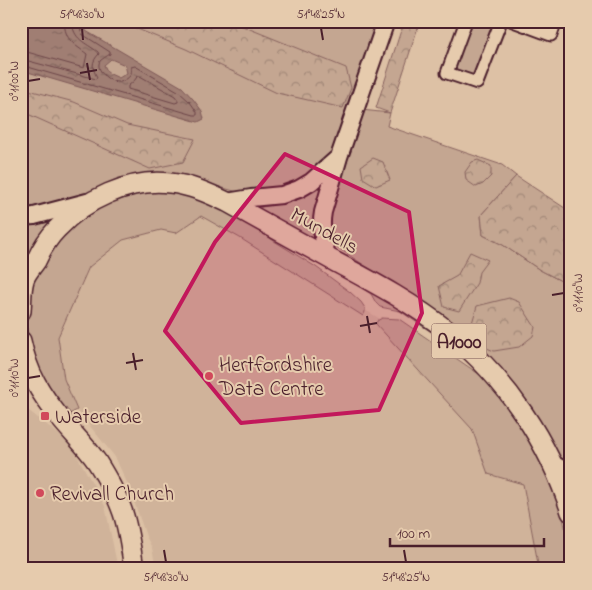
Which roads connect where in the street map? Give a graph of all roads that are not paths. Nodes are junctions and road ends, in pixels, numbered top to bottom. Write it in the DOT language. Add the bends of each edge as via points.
graph roads {
  1 [pos="386,21"];
  2 [pos="466,21"];
  3 [pos="501,21"];
  4 [pos="513,21"];
  5 [pos="556,21"];
  6 [pos="339,157"];
  7 [pos="94,200"];
  8 [pos="227,202"];
  9 [pos="21,217"];
  10 [pos="327,257"];
  11 [pos="23,272"];
  12 [pos="21,311"];
  13 [pos="21,341"];
  14 [pos="553,464"];
  15 [pos="571,474"];
  16 [pos="571,512"];
  17 [pos="134,569"];
  1 -- 6 [label="street"];
  2 -- 3 [label="street" via="447,73 477,83"];
  4 -- 5 [label="street" via="551,35"];
  6 -- 8 [label="street" via="299,189 282,195"];
  6 -- 10 [label="street" via="321,222"];
  7 -- 8 [label="main road, Mundells / A1000" via="123,188 168,182 185,185"];
  7 -- 9 [label="street"];
  7 -- 11 [label="main road, Mundells / A1000" via="57,229"];
  8 -- 10 [label="main road, Mundells / A1000"];
  10 -- 14 [label="main road, Mundells / A1000" via="405,301 471,352 512,397"];
  11 -- 12 [label="main road, Mundells / A1000"];
  13 -- 17 [label="main road" via="36,386 96,461 111,487 123,513"];
  14 -- 15 [label="street"];
  14 -- 16 [label="main road, Mundells / A1000"];
}
